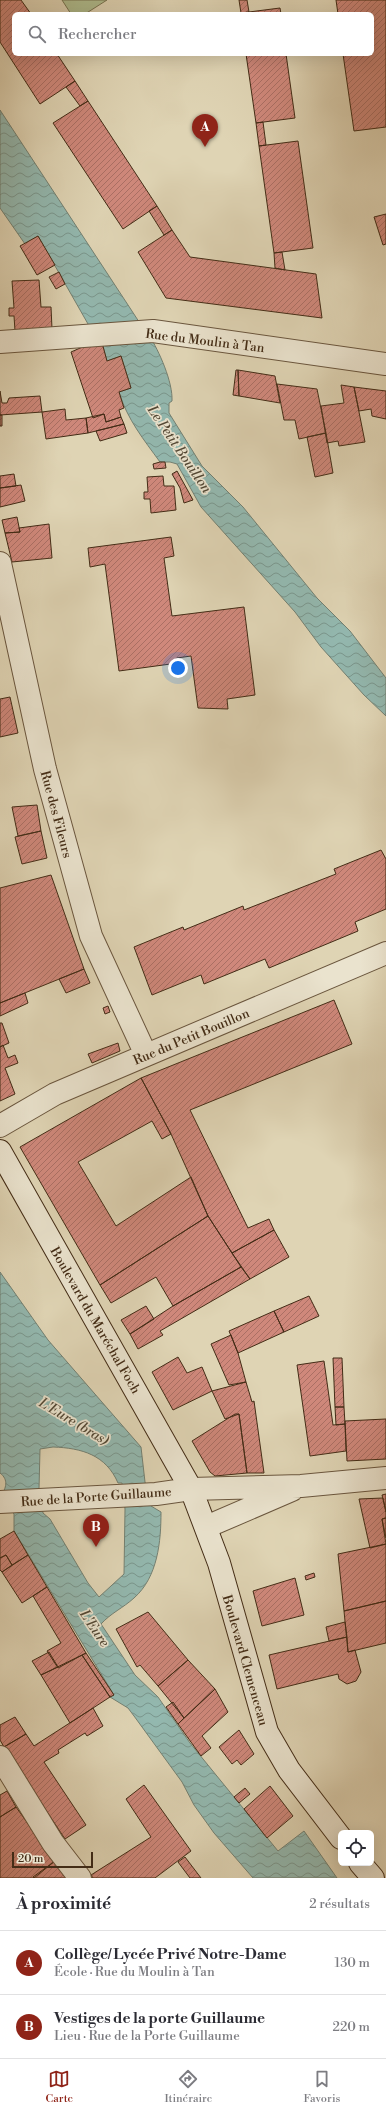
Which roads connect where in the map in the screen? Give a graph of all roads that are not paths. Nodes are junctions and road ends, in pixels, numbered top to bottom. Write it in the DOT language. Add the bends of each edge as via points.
graph roads {
  1 [pos="0,342"];
  2 [pos="386,364"];
  3 [pos="0,563"];
  4 [pos="386,953"];
  5 [pos="146,1055"];
  6 [pos="0,1126"];
  7 [pos="0,1152"];
  8 [pos="386,1478"];
  9 [pos="300,1486"];
  10 [pos="191,1489"];
  11 [pos="0,1502"];
  12 [pos="206,1527"];
  13 [pos="0,1757"];
  14 [pos="338,1834"];
  15 [pos="363,1866"];
  16 [pos="80,1878"];
  17 [pos="373,1878"];
  1 -- 2 [label="street, Rue du Moulin à Tan" via="153,331"];
  3 -- 5 [label="street, Rue des Fileurs" via="45,768 91,936"];
  4 -- 5 [label="street, Rue du Petit Bouillon"];
  5 -- 6 [label="street, Rue du Petit Bouillon" via="54,1094"];
  7 -- 10 [label="street, Boulevard du Maréchal Foch"];
  8 -- 9 [label="street"];
  9 -- 10 [label="street, Rue de la Porte Guillaume"];
  9 -- 12 [label="street"];
  10 -- 11 [label="street, Rue de la Porte Guillaume" via="156,1494"];
  10 -- 12 [label="street, Boulevard Clemenceau"];
  12 -- 14 [label="street, Boulevard Clemenceau" via="219,1563 267,1732 289,1770"];
  13 -- 16 [label="street" via="53,1843"];
  15 -- 17 [label="street"];
}
